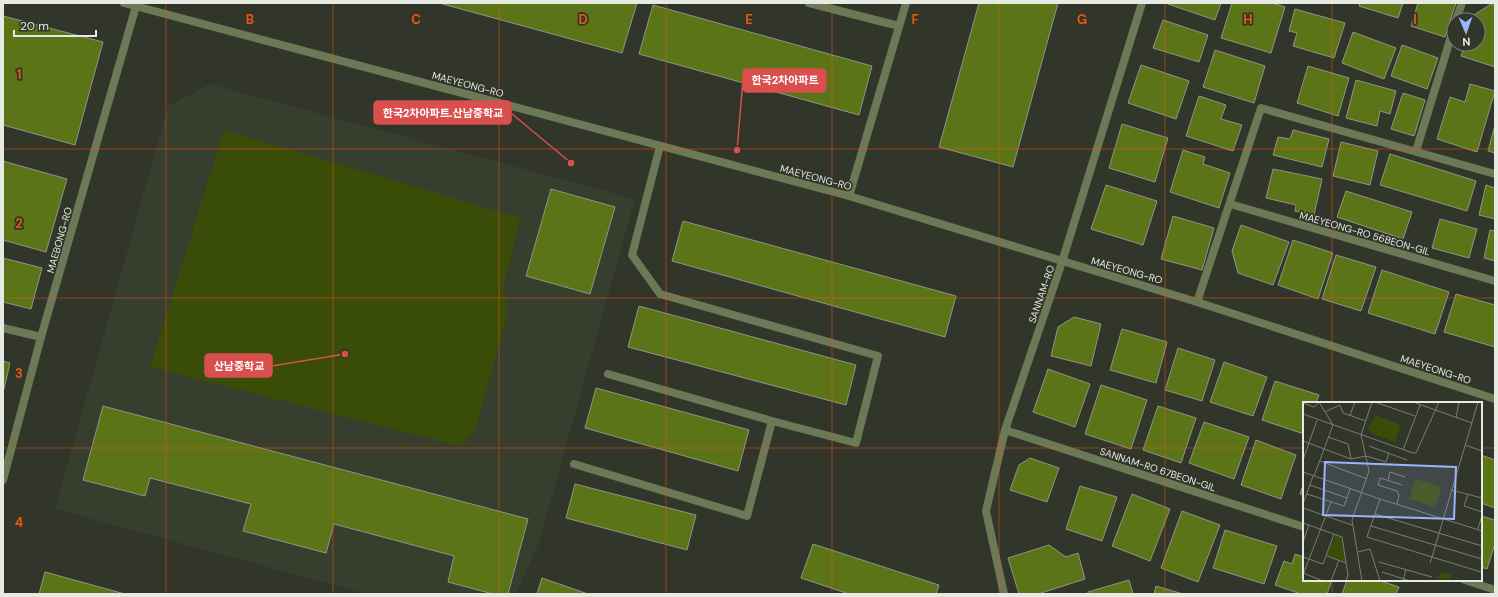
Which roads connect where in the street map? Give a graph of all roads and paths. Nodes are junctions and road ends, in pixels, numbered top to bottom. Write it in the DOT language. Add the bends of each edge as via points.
graph roads {
  1 [pos="124,3"];
  2 [pos="809,3"];
  3 [pos="906,3"];
  4 [pos="1142,3"];
  5 [pos="136,5"];
  6 [pos="899,26"];
  7 [pos="1446,52"];
  8 [pos="660,146"];
  9 [pos="1416,151"];
  10 [pos="1495,174"];
  11 [pos="849,196"];
  12 [pos="1230,204"];
  13 [pos="1062,262"];
  14 [pos="1495,281"];
  15 [pos="1197,302"];
  16 [pos="3,328"];
  17 [pos="41,337"];
  18 [pos="608,374"];
  19 [pos="1495,399"];
  20 [pos="772,421"];
  21 [pos="1005,430"];
  22 [pos="574,464"];
  23 [pos="3,480"];
  24 [pos="1303,527"];
  25 [pos="1468,581"];
  26 [pos="1495,590"];
  27 [pos="1004,594"];
  1 -- 5 [label="street, MAEYEONG-RO"];
  2 -- 6 [label="street"];
  3 -- 6 [label="street"];
  4 -- 13 [label="street, SANNAM-RO"];
  5 -- 8 [label="street, MAEYEONG-RO"];
  5 -- 17 [label="street, MAEBONG-RO"];
  6 -- 11 [label="street"];
  7 -- 9 [label="street"];
  8 -- 11 [label="street, MAEYEONG-RO"];
  8 -- 20 [label="street" via="632,255 660,294 878,356 856,442"];
  9 -- 10 [label="street"];
  9 -- 12 [label="street" via="1261,108"];
  11 -- 13 [label="street, MAEYEONG-RO"];
  12 -- 14 [label="street, MAEYEONG-RO 56BEON-GIL"];
  12 -- 15 [label="street"];
  13 -- 15 [label="street, MAEYEONG-RO"];
  13 -- 21 [label="street, SANNAM-RO"];
  15 -- 19 [label="street, MAEYEONG-RO"];
  16 -- 17 [label="street"];
  17 -- 23 [label="street, MAEBONG-RO"];
  18 -- 20 [label="street"];
  20 -- 22 [label="street" via="747,516"];
  21 -- 24 [label="street, SANNAM-RO 67BEON-GIL"];
  21 -- 27 [label="street, SANNAM-RO" via="986,511"];
  25 -- 26 [label="street"];
}
